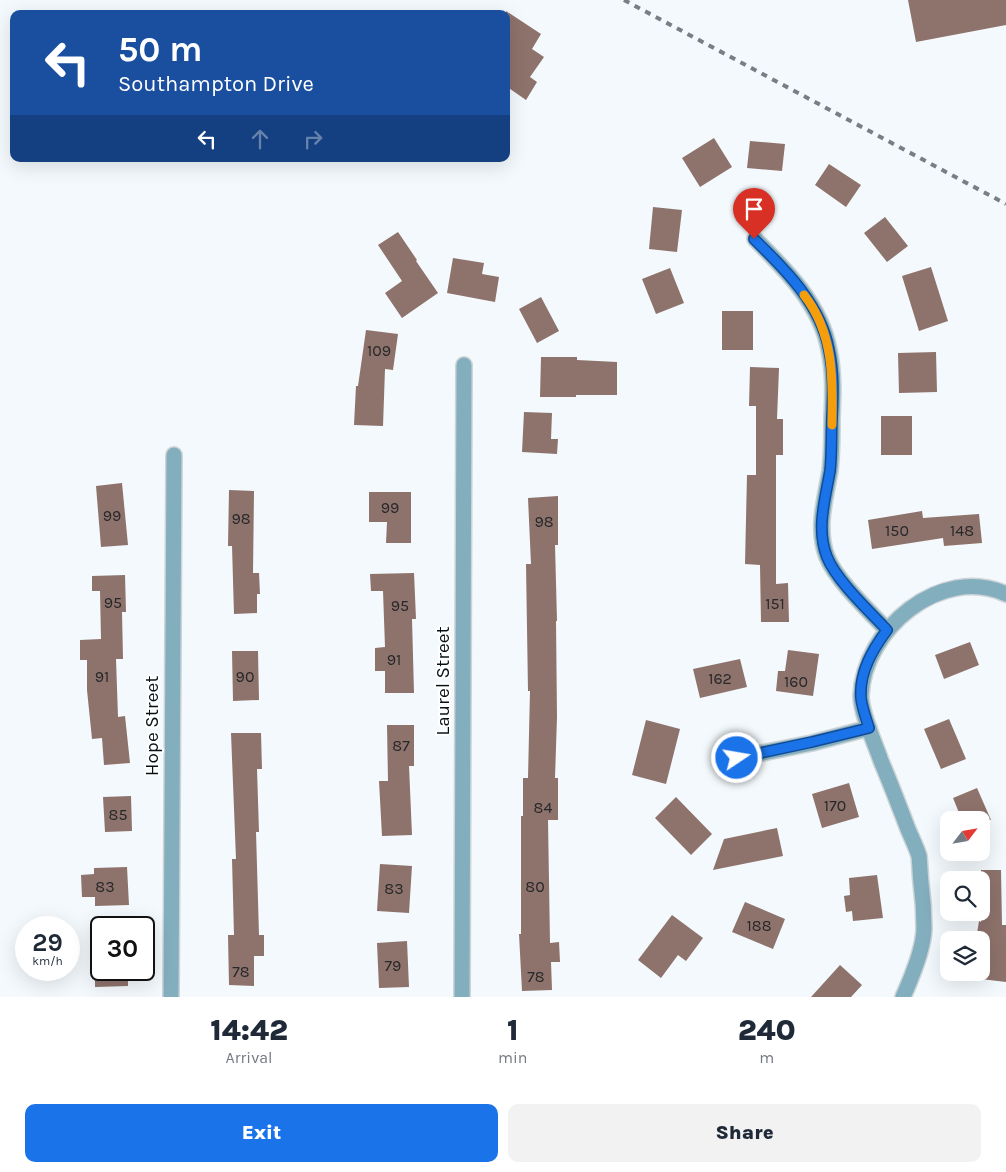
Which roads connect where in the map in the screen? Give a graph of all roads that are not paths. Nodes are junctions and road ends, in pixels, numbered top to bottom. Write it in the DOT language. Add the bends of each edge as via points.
graph roads {
  1 [pos="754,239"];
  2 [pos="464,365"];
  3 [pos="174,455"];
  4 [pos="1006,594"];
  5 [pos="887,630"];
  6 [pos="869,728"];
  7 [pos="737,758"];
  8 [pos="171,997"];
  9 [pos="462,997"];
  10 [pos="903,997"];
  1 -- 5 [label="street" via="806,297 824,330 832,365 833,402 832,458 823,512 823,540 828,560"];
  2 -- 9 [label="street, Laurel Street"];
  3 -- 8 [label="street, Hope Street"];
  4 -- 5 [label="street" via="966,586 944,590 907,611"];
  5 -- 6 [label="street" via="873,650 864,673 861,698"];
  6 -- 7 [label="street"];
  6 -- 10 [label="street" via="918,856 924,930 913,976"];
}
